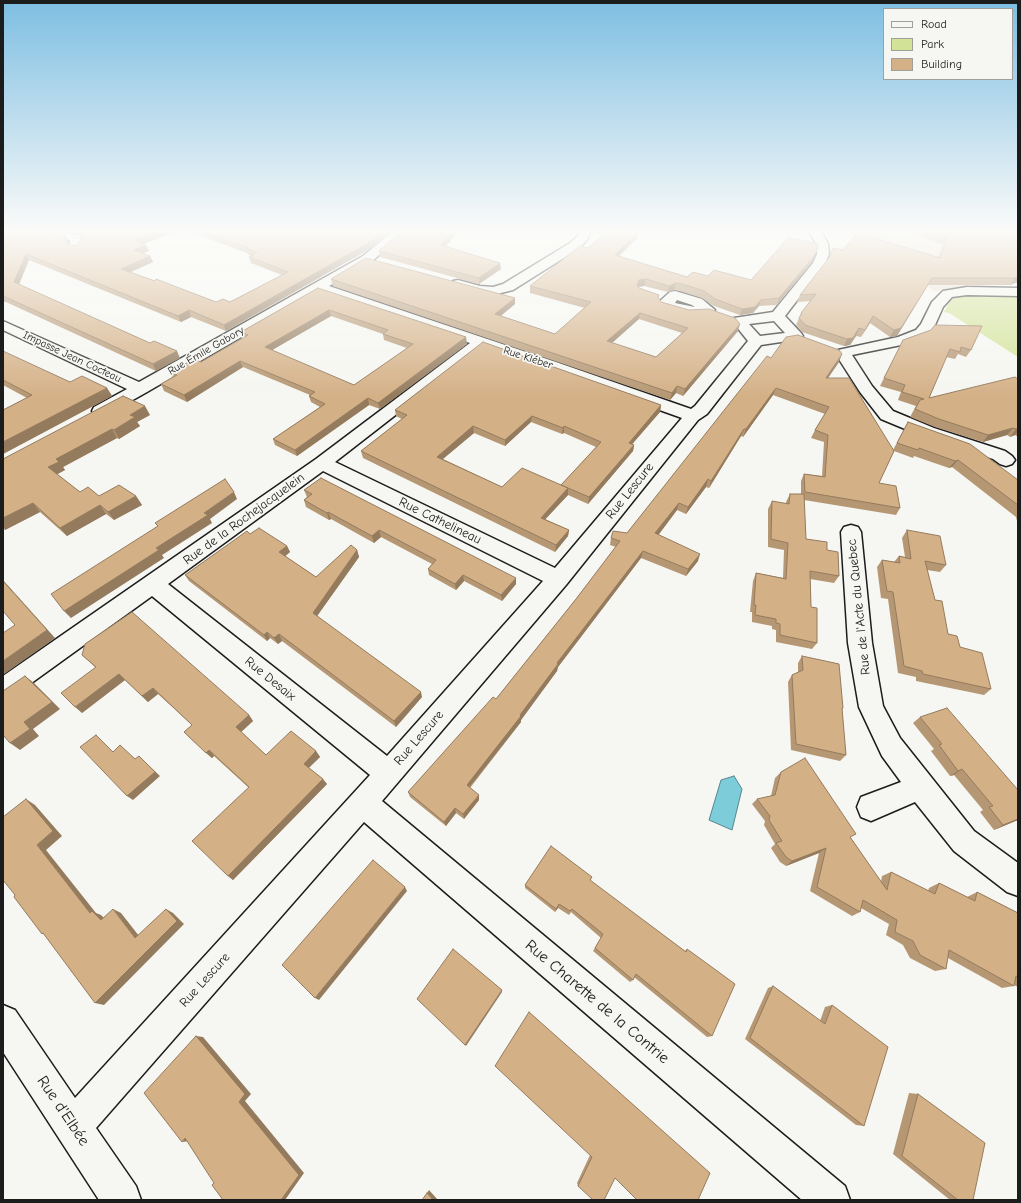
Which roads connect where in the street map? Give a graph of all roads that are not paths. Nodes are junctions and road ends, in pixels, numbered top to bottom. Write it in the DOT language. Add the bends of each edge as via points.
graph roads {
  1 [pos="322,285"];
  2 [pos="462,285"];
  3 [pos="511,285"];
  4 [pos="803,285"];
  5 [pos="318,287"];
  6 [pos="1018,292"];
  7 [pos="664,297"];
  8 [pos="723,316"];
  9 [pos="778,316"];
  10 [pos="3,325"];
  11 [pos="796,336"];
  12 [pos="756,341"];
  13 [pos="811,341"];
  14 [pos="481,342"];
  15 [pos="141,388"];
  16 [pos="692,416"];
  17 [pos="84,420"];
  18 [pos="1014,462"];
  19 [pos="322,463"];
  20 [pos="851,532"];
  21 [pos="558,579"];
  22 [pos="153,584"];
  23 [pos="3,689"];
  24 [pos="388,773"];
  25 [pos="920,786"];
  26 [pos="363,803"];
  27 [pos="871,807"];
  28 [pos="1018,881"];
  29 [pos="3,1022"];
  30 [pos="73,1127"];
  31 [pos="122,1200"];
  32 [pos="832,1200"];
  1 -- 5 [label="street, Rue Émile Gabory"];
  2 -- 3 [label="street" via="493,291"];
  4 -- 9 [label="street"];
  5 -- 14 [label="street, Rue Kléber"];
  5 -- 15 [label="street, Rue Émile Gabory"];
  6 -- 18 [label="street" via="967,291 948,294 937,305 928,325 921,333 901,341 837,351 887,414 928,432"];
  7 -- 8 [label="street" via="682,297"];
  8 -- 9 [label="street"];
  8 -- 12 [label="street"];
  9 -- 11 [label="street"];
  10 -- 15 [label="street, Impasse Jean Cocteau"];
  11 -- 12 [label="street"];
  11 -- 13 [label="street"];
  12 -- 16 [label="street, Rue Lescure" via="701,410"];
  14 -- 16 [label="street, Rue Kléber"];
  14 -- 19 [label="street, Rue de la Rochejacquelein"];
  15 -- 17 [label="street, Rue Émile Gabory"];
  16 -- 21 [label="street, Rue Lescure"];
  19 -- 21 [label="street, Rue Cathelineau"];
  19 -- 22 [label="street, Rue de la Rochejacquelein"];
  20 -- 25 [label="street, Rue de l'Acte du Quebec" via="860,643 871,707 891,747"];
  21 -- 24 [label="street, Rue Lescure"];
  22 -- 23 [label="street, Rue de la Rochejacquelein"];
  22 -- 24 [label="street, Rue Desaix"];
  24 -- 26 [label="street, Rue Lescure"];
  25 -- 27 [label="street"];
  25 -- 28 [label="street, Rue de l'Acte du Quebec" via="964,841"];
  26 -- 30 [label="street, Rue Lescure"];
  26 -- 32 [label="street, Rue Charette de la Contrie"];
  29 -- 30 [label="street, Rue d'Elbée"];
  30 -- 31 [label="street, Rue d'Elbée"];
}
